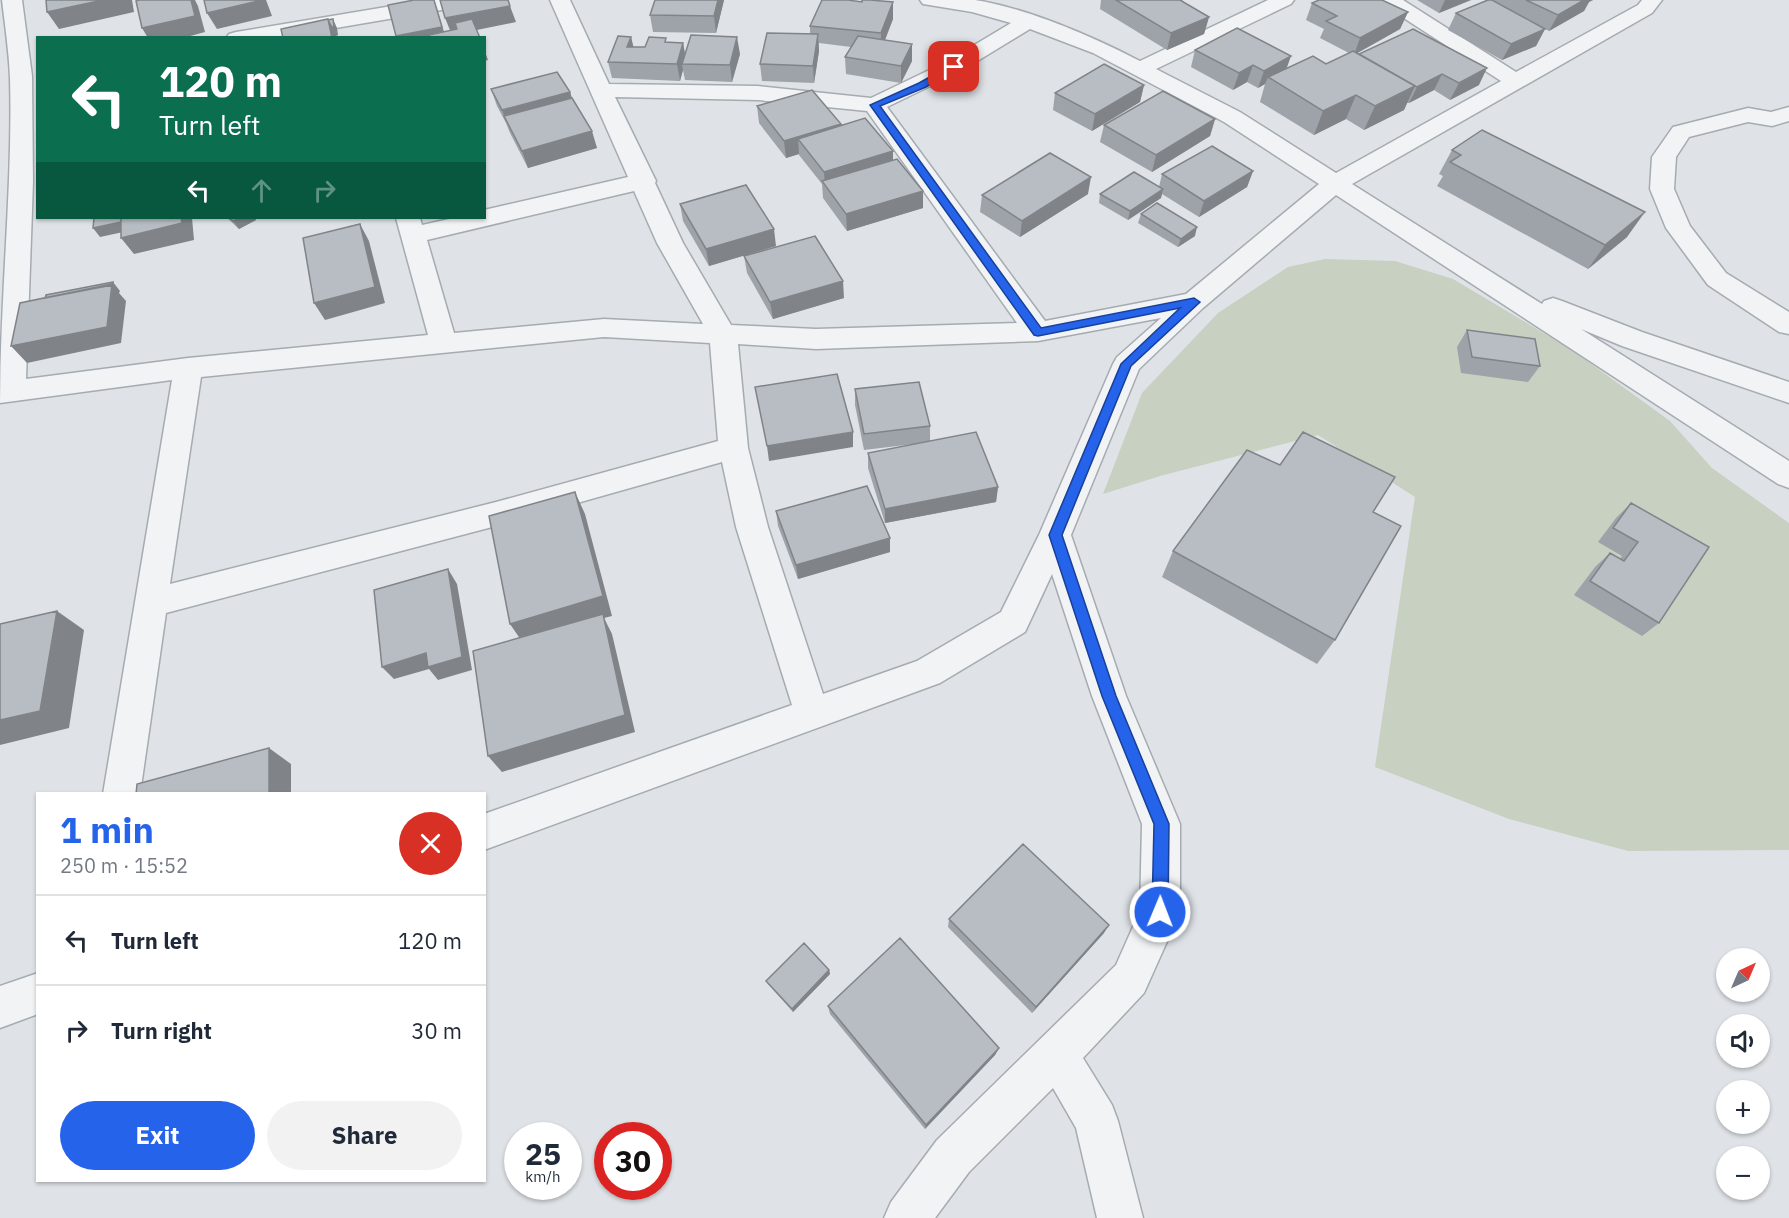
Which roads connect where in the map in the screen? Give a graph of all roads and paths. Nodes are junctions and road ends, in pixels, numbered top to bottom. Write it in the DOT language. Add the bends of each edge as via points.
graph roads {
  1 [pos="12,0"];
  2 [pos="465,0"];
  3 [pos="560,0"];
  4 [pos="930,0"];
  5 [pos="1284,0"];
  6 [pos="1389,0"];
  7 [pos="1652,0"];
  8 [pos="433,2"];
  9 [pos="1028,21"];
  10 [pos="348,28"];
  11 [pos="259,36"];
  12 [pos="1140,69"];
  13 [pos="20,77"];
  14 [pos="1515,81"];
  15 [pos="600,90"];
  16 [pos="874,105"];
  17 [pos="1789,114"];
  18 [pos="644,181"];
  19 [pos="19,182"];
  20 [pos="1334,184"];
  21 [pos="486,211"];
  22 [pos="446,219"];
  23 [pos="410,226"];
  24 [pos="1479,277"];
  25 [pos="1194,302"];
  26 [pos="1789,325"];
  27 [pos="1038,332"];
  28 [pos="723,335"];
  29 [pos="444,344"];
  30 [pos="188,368"];
  31 [pos="5,392"];
  32 [pos="1789,393"];
  33 [pos="733,448"];
  34 [pos="1789,476"];
  35 [pos="1055,535"];
  36 [pos="151,603"];
  37 [pos="812,714"];
  38 [pos="121,792"];
  39 [pos="486,831"];
  40 [pos="36,994"];
  41 [pos="0,1007"];
  42 [pos="1057,1054"];
  43 [pos="907,1218"];
  44 [pos="1120,1218"];
  1 -- 13 [label="street"];
  2 -- 8 [label="street"];
  3 -- 15 [label="street"];
  4 -- 9 [label="street" via="974,6"];
  5 -- 12 [label="street"];
  6 -- 14 [label="street"];
  7 -- 14 [label="street" via="1645,9"];
  8 -- 10 [label="street"];
  9 -- 12 [label="street"];
  9 -- 16 [label="street" via="922,85"];
  10 -- 11 [label="street"];
  12 -- 20 [label="street" via="1232,117"];
  13 -- 19 [label="street"];
  14 -- 20 [label="street"];
  15 -- 16 [label="street" via="758,93"];
  15 -- 18 [label="street"];
  16 -- 27 [label="street"];
  17 -- 26 [label="street" via="1772,118 1748,115 1681,132 1664,157 1662,189 1678,228 1717,279"];
  18 -- 21 [label="street"];
  18 -- 28 [label="street" via="670,243"];
  19 -- 31 [label="street"];
  20 -- 24 [label="street"];
  20 -- 25 [label="street"];
  22 -- 23 [label="street"];
  23 -- 29 [label="street"];
  24 -- 32 [label="street" via="1632,339"];
  24 -- 34 [label="street"];
  25 -- 27 [label="street"];
  25 -- 35 [label="street" via="1126,364"];
  27 -- 28 [label="street" via="816,339"];
  28 -- 29 [label="street" via="604,328"];
  28 -- 33 [label="street"];
  29 -- 30 [label="street"];
  30 -- 31 [label="street"];
  30 -- 36 [label="street"];
  33 -- 36 [label="street"];
  33 -- 37 [label="street" via="752,527"];
  35 -- 37 [label="street" via="1013,622 928,672"];
  35 -- 42 [label="street" via="1109,696 1161,824 1160,912 1135,969 1130,979"];
  36 -- 38 [label="street"];
  37 -- 39 [label="street"];
  40 -- 41 [label="street"];
  42 -- 43 [label="street" via="953,1156"];
  42 -- 44 [label="street" via="1096,1121"];
}
